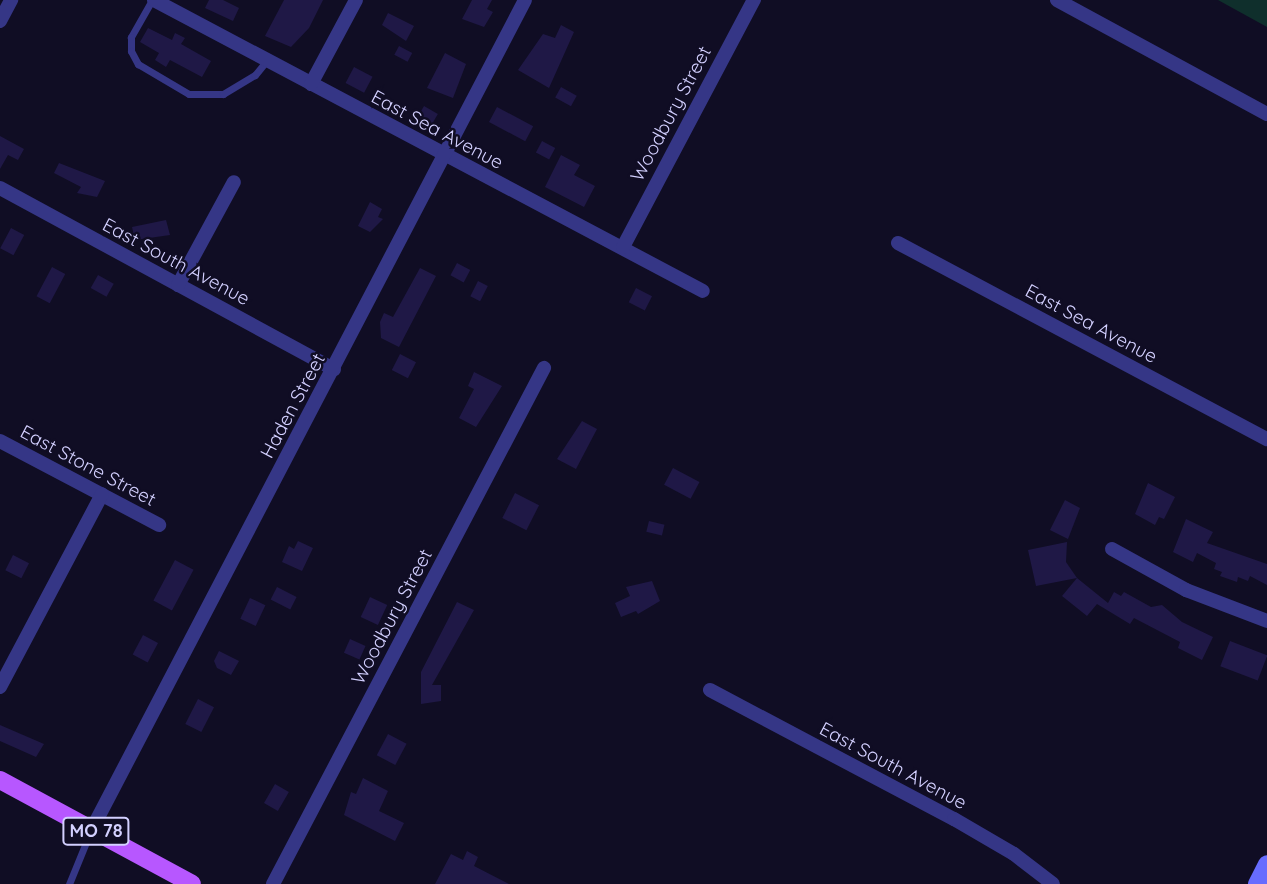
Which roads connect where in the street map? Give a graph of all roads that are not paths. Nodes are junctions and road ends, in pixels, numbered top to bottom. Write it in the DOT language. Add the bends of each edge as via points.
graph roads {
  1 [pos="11,0"];
  2 [pos="153,0"];
  3 [pos="356,0"];
  4 [pos="525,0"];
  5 [pos="754,0"];
  6 [pos="1058,0"];
  7 [pos="181,6"];
  8 [pos="0,21"];
  9 [pos="267,60"];
  10 [pos="311,84"];
  11 [pos="1267,114"];
  12 [pos="444,157"];
  13 [pos="234,182"];
  14 [pos="0,188"];
  15 [pos="898,243"];
  16 [pos="622,247"];
  17 [pos="178,285"];
  18 [pos="703,291"];
  19 [pos="544,368"];
  20 [pos="334,369"];
  21 [pos="1267,439"];
  22 [pos="0,441"];
  23 [pos="102,494"];
  24 [pos="159,525"];
  25 [pos="1112,549"];
  26 [pos="1267,621"];
  27 [pos="0,687"];
  28 [pos="710,690"];
  29 [pos="0,780"];
  30 [pos="92,829"];
  31 [pos="1267,864"];
  32 [pos="69,884"];
  33 [pos="192,884"];
  34 [pos="274,884"];
  35 [pos="1053,884"];
  36 [pos="1257,884"];
  1 -- 8 [label="street"];
  2 -- 7 [label="street, East Sea Avenue"];
  2 -- 9 [label="lane" via="131,37 131,51 138,64 189,94 223,94 255,75"];
  3 -- 10 [label="street"];
  4 -- 12 [label="street, Haden Street"];
  5 -- 16 [label="street, Woodbury Street"];
  6 -- 11 [label="street"];
  7 -- 9 [label="street, East Sea Avenue"];
  9 -- 10 [label="street, East Sea Avenue"];
  10 -- 12 [label="street, East Sea Avenue"];
  12 -- 16 [label="street, East Sea Avenue"];
  12 -- 20 [label="street, Haden Street"];
  13 -- 17 [label="street"];
  14 -- 17 [label="street, East South Avenue"];
  15 -- 21 [label="street, East Sea Avenue"];
  16 -- 18 [label="street, East Sea Avenue"];
  17 -- 20 [label="street, East South Avenue"];
  19 -- 34 [label="street, Woodbury Street"];
  20 -- 30 [label="street, Haden Street"];
  22 -- 23 [label="street, East Stone Street"];
  23 -- 24 [label="street, East Stone Street"];
  23 -- 27 [label="street"];
  25 -- 26 [label="street" via="1186,590"];
  28 -- 35 [label="street, East South Avenue" via="954,819 1014,854"];
  29 -- 30 [label="main road, MO 78"];
  30 -- 32 [label="lane"];
  30 -- 33 [label="main road, MO 78"];
  31 -- 36 [label="main road"];
}
